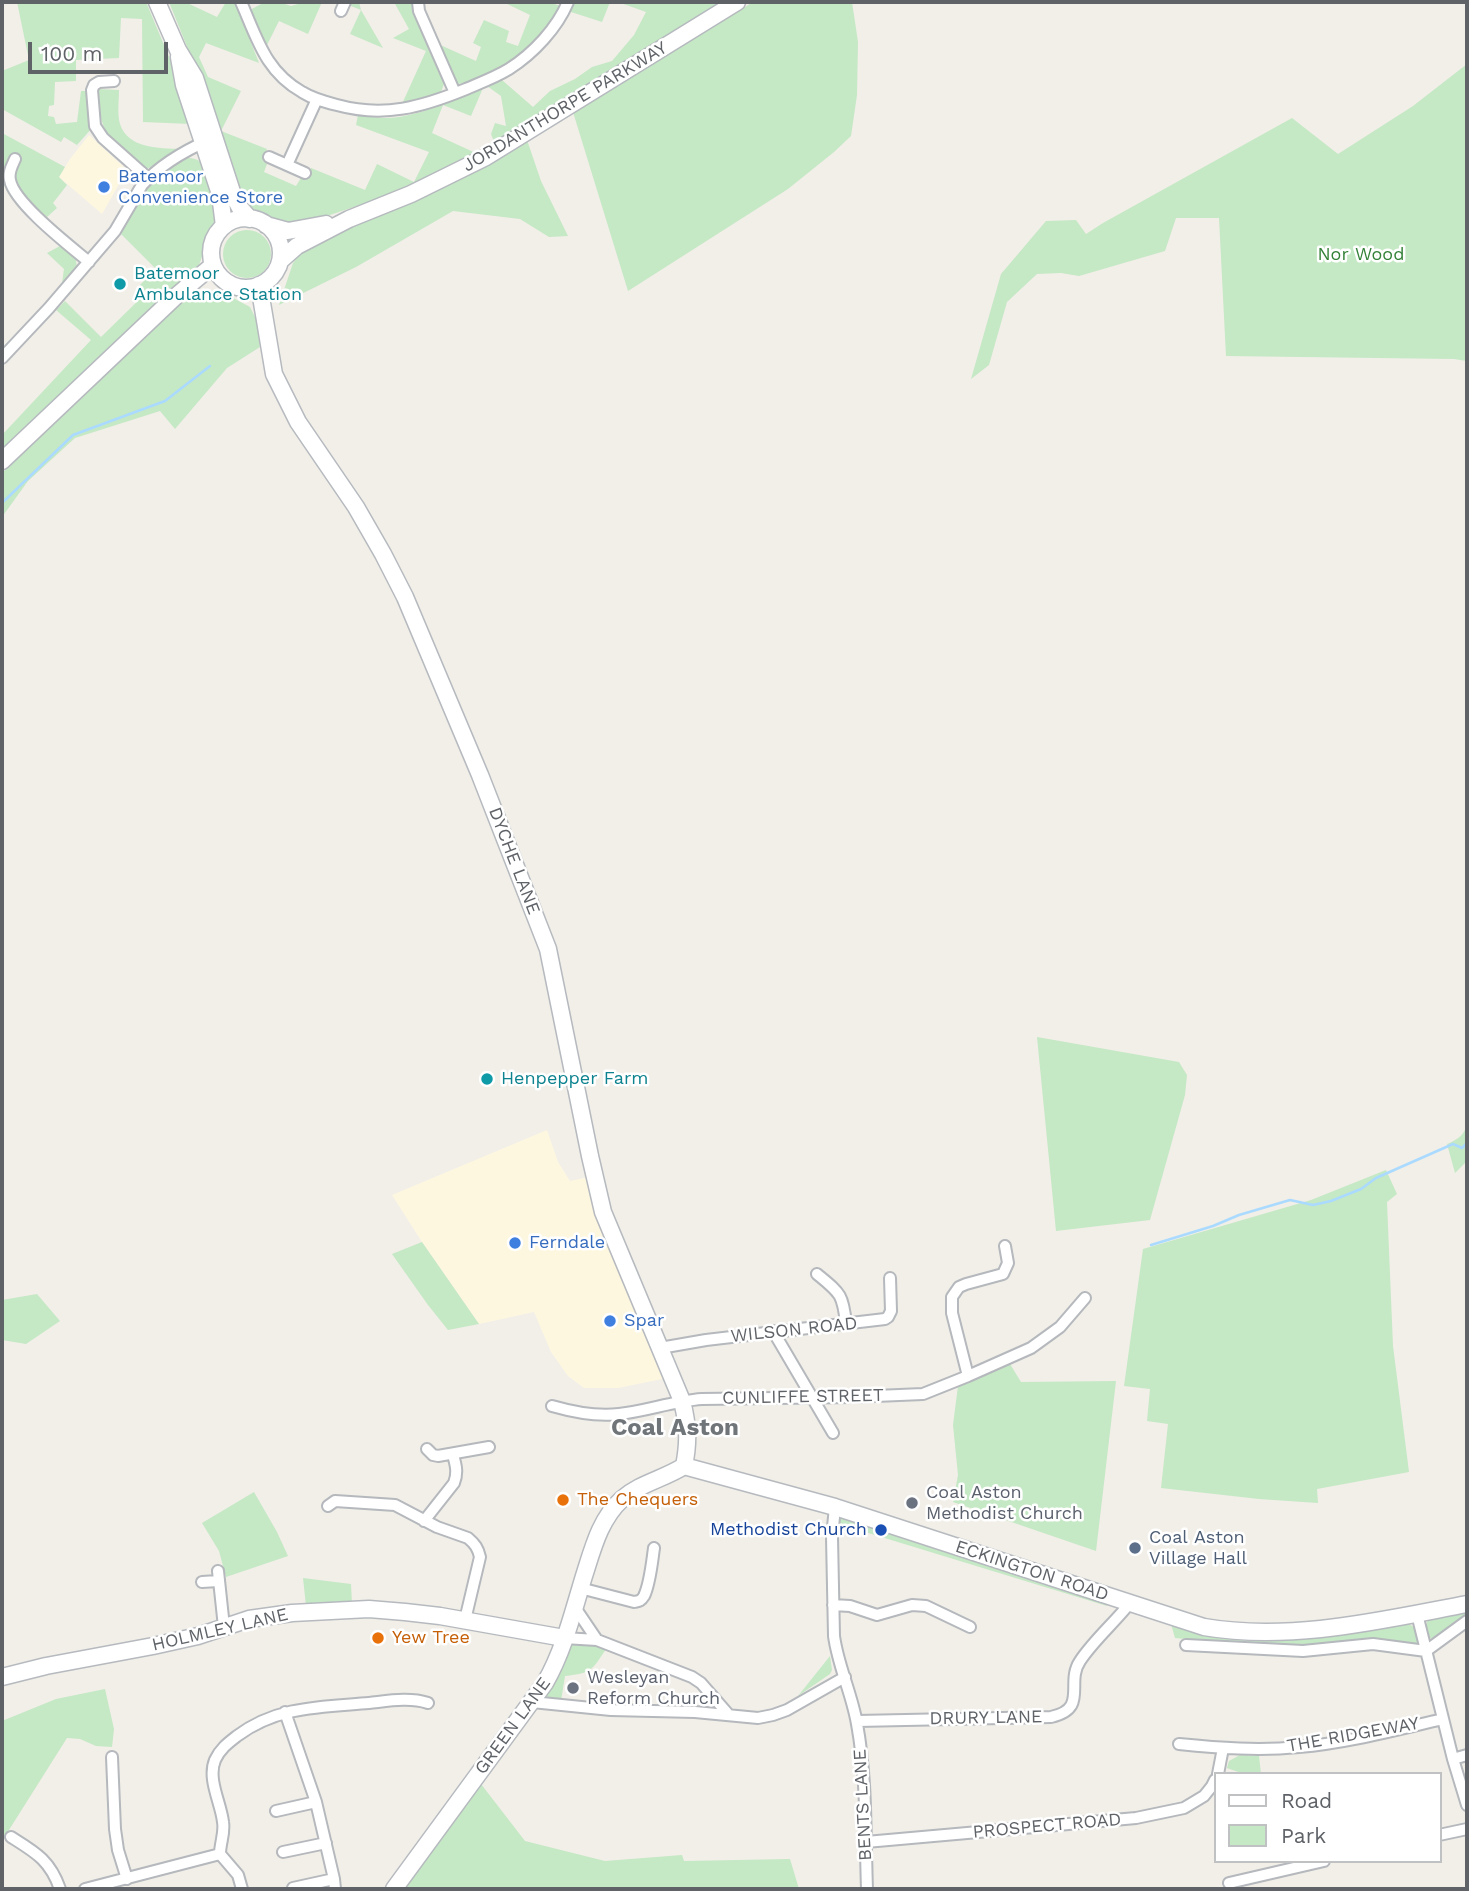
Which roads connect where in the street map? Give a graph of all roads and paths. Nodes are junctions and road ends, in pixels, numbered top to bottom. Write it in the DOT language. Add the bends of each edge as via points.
graph roads {
  1 [pos="157,2"];
  2 [pos="241,2"];
  3 [pos="418,2"];
  4 [pos="568,2"];
  5 [pos="737,2"];
  6 [pos="114,81"];
  7 [pos="455,93"];
  8 [pos="317,99"];
  9 [pos="209,140"];
  10 [pos="269,157"];
  11 [pos="15,159"];
  12 [pos="287,165"];
  13 [pos="305,173"];
  14 [pos="148,178"];
  15 [pos="250,219"];
  16 [pos="349,219"];
  17 [pos="266,225"];
  18 [pos="224,226"];
  19 [pos="280,261"];
  20 [pos="89,262"];
  21 [pos="214,265"];
  22 [pos="259,285"];
  23 [pos="2,358"];
  24 [pos="2,461"];
  25 [pos="1004,1246"];
  26 [pos="817,1274"];
  27 [pos="890,1278"];
  28 [pos="1085,1298"];
  29 [pos="846,1324"];
  30 [pos="773,1331"];
  31 [pos="660,1348"];
  32 [pos="968,1377"];
  33 [pos="813,1398"];
  34 [pos="682,1401"];
  35 [pos="552,1406"];
  36 [pos="833,1433"];
  37 [pos="489,1447"];
  38 [pos="427,1449"];
  39 [pos="453,1455"];
  40 [pos="684,1466"];
  41 [pos="355,1502"];
  42 [pos="328,1506"];
  43 [pos="835,1507"];
  44 [pos="354,1514"];
  45 [pos="424,1521"];
  46 [pos="654,1548"];
  47 [pos="202,1582"];
  48 [pos="580,1588"];
  49 [pos="1130,1603"];
  50 [pos="1467,1604"];
  51 [pos="833,1605"];
  52 [pos="574,1606"];
  53 [pos="1417,1614"];
  54 [pos="466,1620"];
  55 [pos="1467,1621"];
  56 [pos="224,1627"];
  57 [pos="970,1627"];
  58 [pos="565,1638"];
  59 [pos="597,1640"];
  60 [pos="1186,1645"];
  61 [pos="1426,1651"];
  62 [pos="2,1676"];
  63 [pos="845,1677"];
  64 [pos="708,1690"];
  65 [pos="532,1702"];
  66 [pos="428,1703"];
  67 [pos="285,1712"];
  68 [pos="695,1712"];
  69 [pos="729,1715"];
  70 [pos="1443,1719"];
  71 [pos="857,1721"];
  72 [pos="1179,1744"];
  73 [pos="1223,1748"];
  74 [pos="1467,1755"];
  75 [pos="112,1757"];
  76 [pos="1453,1759"];
  77 [pos="1218,1772"];
  78 [pos="1214,1782"];
  79 [pos="316,1802"];
  80 [pos="1467,1805"];
  81 [pos="276,1811"];
  82 [pos="1467,1829"];
  83 [pos="1441,1835"];
  84 [pos="866,1842"];
  85 [pos="326,1843"];
  86 [pos="283,1852"];
  87 [pos="13,1854"];
  88 [pos="220,1854"];
  89 [pos="1315,1863"];
  90 [pos="127,1879"];
  91 [pos="1229,1883"];
  92 [pos="334,1884"];
  93 [pos="293,1888"];
  94 [pos="60,1889"];
  95 [pos="85,1889"];
  96 [pos="242,1889"];
  97 [pos="394,1889"];
  98 [pos="867,1889"];
  1 -- 9 [label="main road" via="178,50 184,85"];
  2 -- 8 [label="street" via="267,61 290,84"];
  3 -- 7 [label="street"];
  4 -- 7 [label="street" via="561,17 525,57"];
  5 -- 16 [label="main road, JORDANTHORPE PARKWAY" via="486,157"];
  6 -- 14 [label="street" via="94,85 95,126"];
  7 -- 8 [label="street" via="414,107 382,111"];
  8 -- 12 [label="street"];
  9 -- 14 [label="street"];
  9 -- 15 [label="main road" via="233,195"];
  9 -- 18 [label="main road"];
  10 -- 12 [label="street"];
  11 -- 20 [label="street" via="9,177 18,196"];
  12 -- 13 [label="street"];
  14 -- 20 [label="street"];
  15 -- 17 [label="main road"];
  15 -- 18 [label="main road"];
  16 -- 17 [label="main road, JORDANTHORPE PARKWAY" via="288,231"];
  16 -- 19 [label="main road, JORDANTHORPE PARKWAY" via="297,246"];
  17 -- 19 [label="main road" via="275,233"];
  18 -- 21 [label="main road" via="213,242"];
  19 -- 22 [label="main road" via="272,277"];
  20 -- 23 [label="street"];
  21 -- 22 [label="main road" via="232,285"];
  21 -- 24 [label="main road"];
  22 -- 31 [label="main road, DYCHE LANE" via="274,374 298,422 356,507 405,597 548,949 603,1212"];
  25 -- 32 [label="street" via="1007,1264 1003,1274 965,1284 952,1297"];
  26 -- 29 [label="street" via="842,1297"];
  27 -- 29 [label="street, WILSON ROAD" via="888,1317"];
  28 -- 32 [label="street, CUNLIFFE STREET" via="1046,1338"];
  29 -- 30 [label="street, WILSON ROAD"];
  30 -- 31 [label="street, WILSON ROAD"];
  30 -- 33 [label="street"];
  31 -- 34 [label="main road, DYCHE LANE"];
  32 -- 33 [label="street, CUNLIFFE STREET" via="923,1394"];
  33 -- 34 [label="street, CUNLIFFE STREET"];
  33 -- 36 [label="street"];
  34 -- 35 [label="street, CUNLIFFE STREET" via="601,1415"];
  34 -- 40 [label="main road, DYCHE LANE" via="689,1445"];
  37 -- 39 [label="street"];
  38 -- 39 [label="street" via="433,1455"];
  39 -- 45 [label="street" via="457,1477"];
  40 -- 43 [label="main road, ECKINGTON ROAD"];
  40 -- 48 [label="main road, GREEN LANE" via="630,1492 613,1507"];
  41 -- 42 [label="street" via="335,1500"];
  41 -- 44 [label="street"];
  41 -- 45 [label="street" via="395,1505"];
  43 -- 49 [label="main road, ECKINGTON ROAD"];
  43 -- 51 [label="street, BENTS LANE"];
  45 -- 54 [label="street" via="468,1538 479,1550"];
  46 -- 48 [label="street" via="641,1600"];
  47 -- 56 [label="street" via="218,1576"];
  48 -- 52 [label="main road, GREEN LANE"];
  49 -- 53 [label="main road, ECKINGTON ROAD" via="1229,1631 1338,1626"];
  49 -- 71 [label="street, DRURY LANE" via="1080,1661 1075,1697 1068,1711 1060,1715"];
  50 -- 53 [label="main road, ECKINGTON ROAD"];
  51 -- 57 [label="street" via="877,1615 919,1604 953,1624"];
  51 -- 63 [label="street, BENTS LANE" via="836,1649"];
  52 -- 58 [label="main road, GREEN LANE"];
  52 -- 59 [label="street"];
  53 -- 61 [label="street"];
  54 -- 56 [label="main road, HOLMLEY LANE" via="380,1610 328,1610 261,1616"];
  54 -- 58 [label="main road, HOLMLEY LANE"];
  55 -- 61 [label="street"];
  56 -- 62 [label="main road, HOLMLEY LANE"];
  58 -- 59 [label="street"];
  58 -- 65 [label="main road, GREEN LANE"];
  59 -- 64 [label="street" via="679,1671"];
  60 -- 61 [label="street" via="1303,1651 1373,1644"];
  61 -- 70 [label="street"];
  63 -- 69 [label="street" via="773,1715"];
  63 -- 71 [label="street, BENTS LANE"];
  64 -- 68 [label="street"];
  64 -- 69 [label="street"];
  65 -- 68 [label="street"];
  65 -- 97 [label="main road, GREEN LANE"];
  66 -- 67 [label="street" via="414,1699"];
  67 -- 79 [label="street"];
  67 -- 88 [label="street" via="254,1724 227,1744 214,1762 224,1829"];
  68 -- 69 [label="street"];
  70 -- 73 [label="street, THE RIDGEWAY" via="1308,1746"];
  70 -- 76 [label="street"];
  71 -- 84 [label="street, BENTS LANE"];
  72 -- 73 [label="street, THE RIDGEWAY"];
  73 -- 77 [label="street"];
  74 -- 76 [label="street"];
  75 -- 90 [label="street" via="115,1829"];
  76 -- 80 [label="street"];
  78 -- 84 [label="street, PROSPECT ROAD" via="1204,1796 1184,1808 1136,1818"];
  79 -- 81 [label="street"];
  79 -- 85 [label="street"];
  82 -- 83 [label="street"];
  84 -- 98 [label="street, BENTS LANE"];
  85 -- 86 [label="street"];
  85 -- 92 [label="street"];
  87 -- 94 [label="street" via="15,1840 39,1855"];
  88 -- 90 [label="street"];
  88 -- 96 [label="street" via="238,1875"];
  89 -- 91 [label="street"];
  90 -- 95 [label="street"];
  92 -- 93 [label="street"];
}
